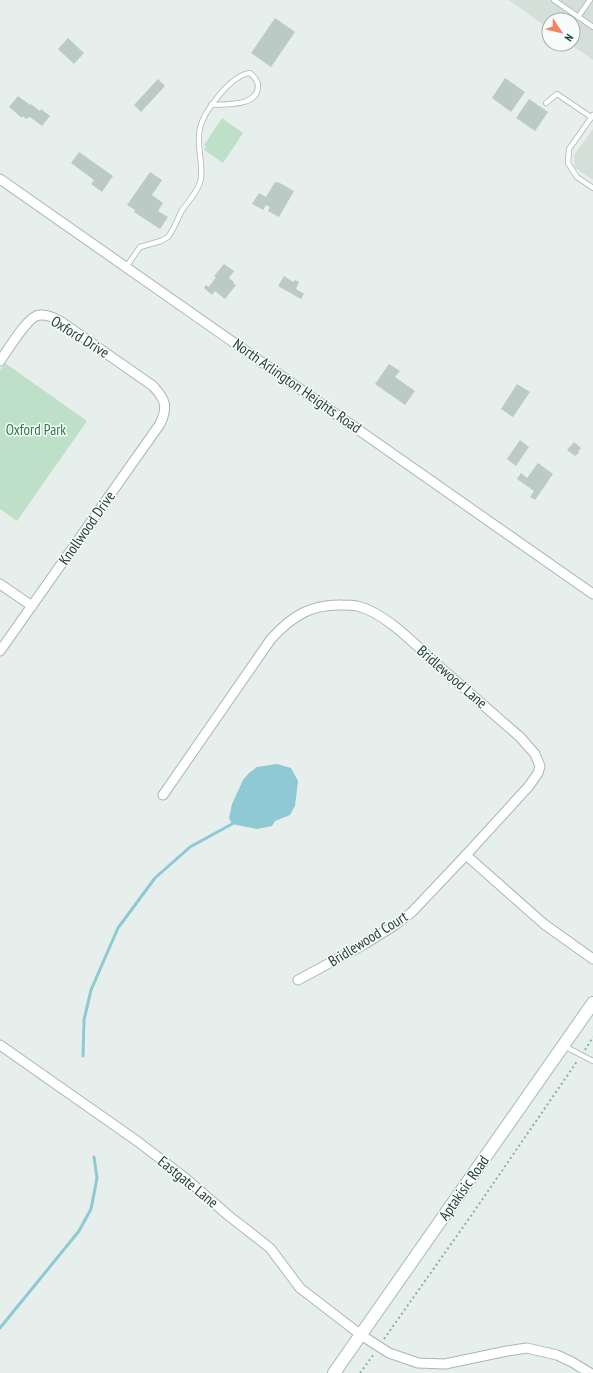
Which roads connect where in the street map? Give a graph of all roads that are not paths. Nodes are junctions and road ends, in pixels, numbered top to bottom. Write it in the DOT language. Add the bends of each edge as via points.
graph roads {
  1 [pos="554,0"];
  2 [pos="590,0"];
  3 [pos="571,12"];
  4 [pos="581,13"];
  5 [pos="581,19"];
  6 [pos="593,27"];
  7 [pos="546,103"];
  8 [pos="211,105"];
  9 [pos="592,116"];
  10 [pos="0,179"];
  11 [pos="593,188"];
  12 [pos="126,267"];
  13 [pos="0,361"];
  14 [pos="164,402"];
  15 [pos="0,584"];
  16 [pos="593,594"];
  17 [pos="32,606"];
  18 [pos="0,651"];
  19 [pos="163,795"];
  20 [pos="466,855"];
  21 [pos="593,959"];
  22 [pos="298,980"];
  23 [pos="593,1003"];
  24 [pos="0,1044"];
  25 [pos="563,1046"];
  26 [pos="593,1061"];
  27 [pos="361,1335"];
  28 [pos="334,1373"];
  29 [pos="590,1373"];
  1 -- 3 [label="lane"];
  2 -- 4 [label="lane"];
  5 -- 6 [label="lane"];
  7 -- 9 [label="lane" via="557,94"];
  8 -- 8 [label="lane" via="228,85 245,74 255,77 258,86 252,98 242,103"];
  8 -- 12 [label="lane" via="200,129 201,178 197,187 168,237 140,247"];
  9 -- 11 [label="lane" via="569,149 568,162 577,177"];
  10 -- 12 [label="street, North Arlington Heights Road"];
  12 -- 16 [label="street, North Arlington Heights Road"];
  13 -- 14 [label="street, Oxford Drive" via="29,320 48,315 153,386"];
  14 -- 17 [label="street, Knollwood Drive" via="165,413 160,424"];
  15 -- 17 [label="street"];
  17 -- 18 [label="street, Knollwood Drive"];
  19 -- 20 [label="street, Bridlewood Lane" via="282,626 319,606 356,606 369,610 395,627 520,737 539,761 538,773 529,786"];
  20 -- 21 [label="street" via="544,924"];
  20 -- 22 [label="street, Bridlewood Court" via="412,912 395,925"];
  23 -- 25 [label="main road, Aptakisic Road"];
  24 -- 27 [label="street, Eastgate Lane" via="184,1177 270,1248 300,1288"];
  25 -- 26 [label="lane"];
  25 -- 27 [label="main road, Aptakisic Road"];
  27 -- 28 [label="main road, Aptakisic Road"];
  27 -- 29 [label="street, Eastgate Lane" via="389,1353 418,1362 445,1364 527,1348 558,1355"];
}
